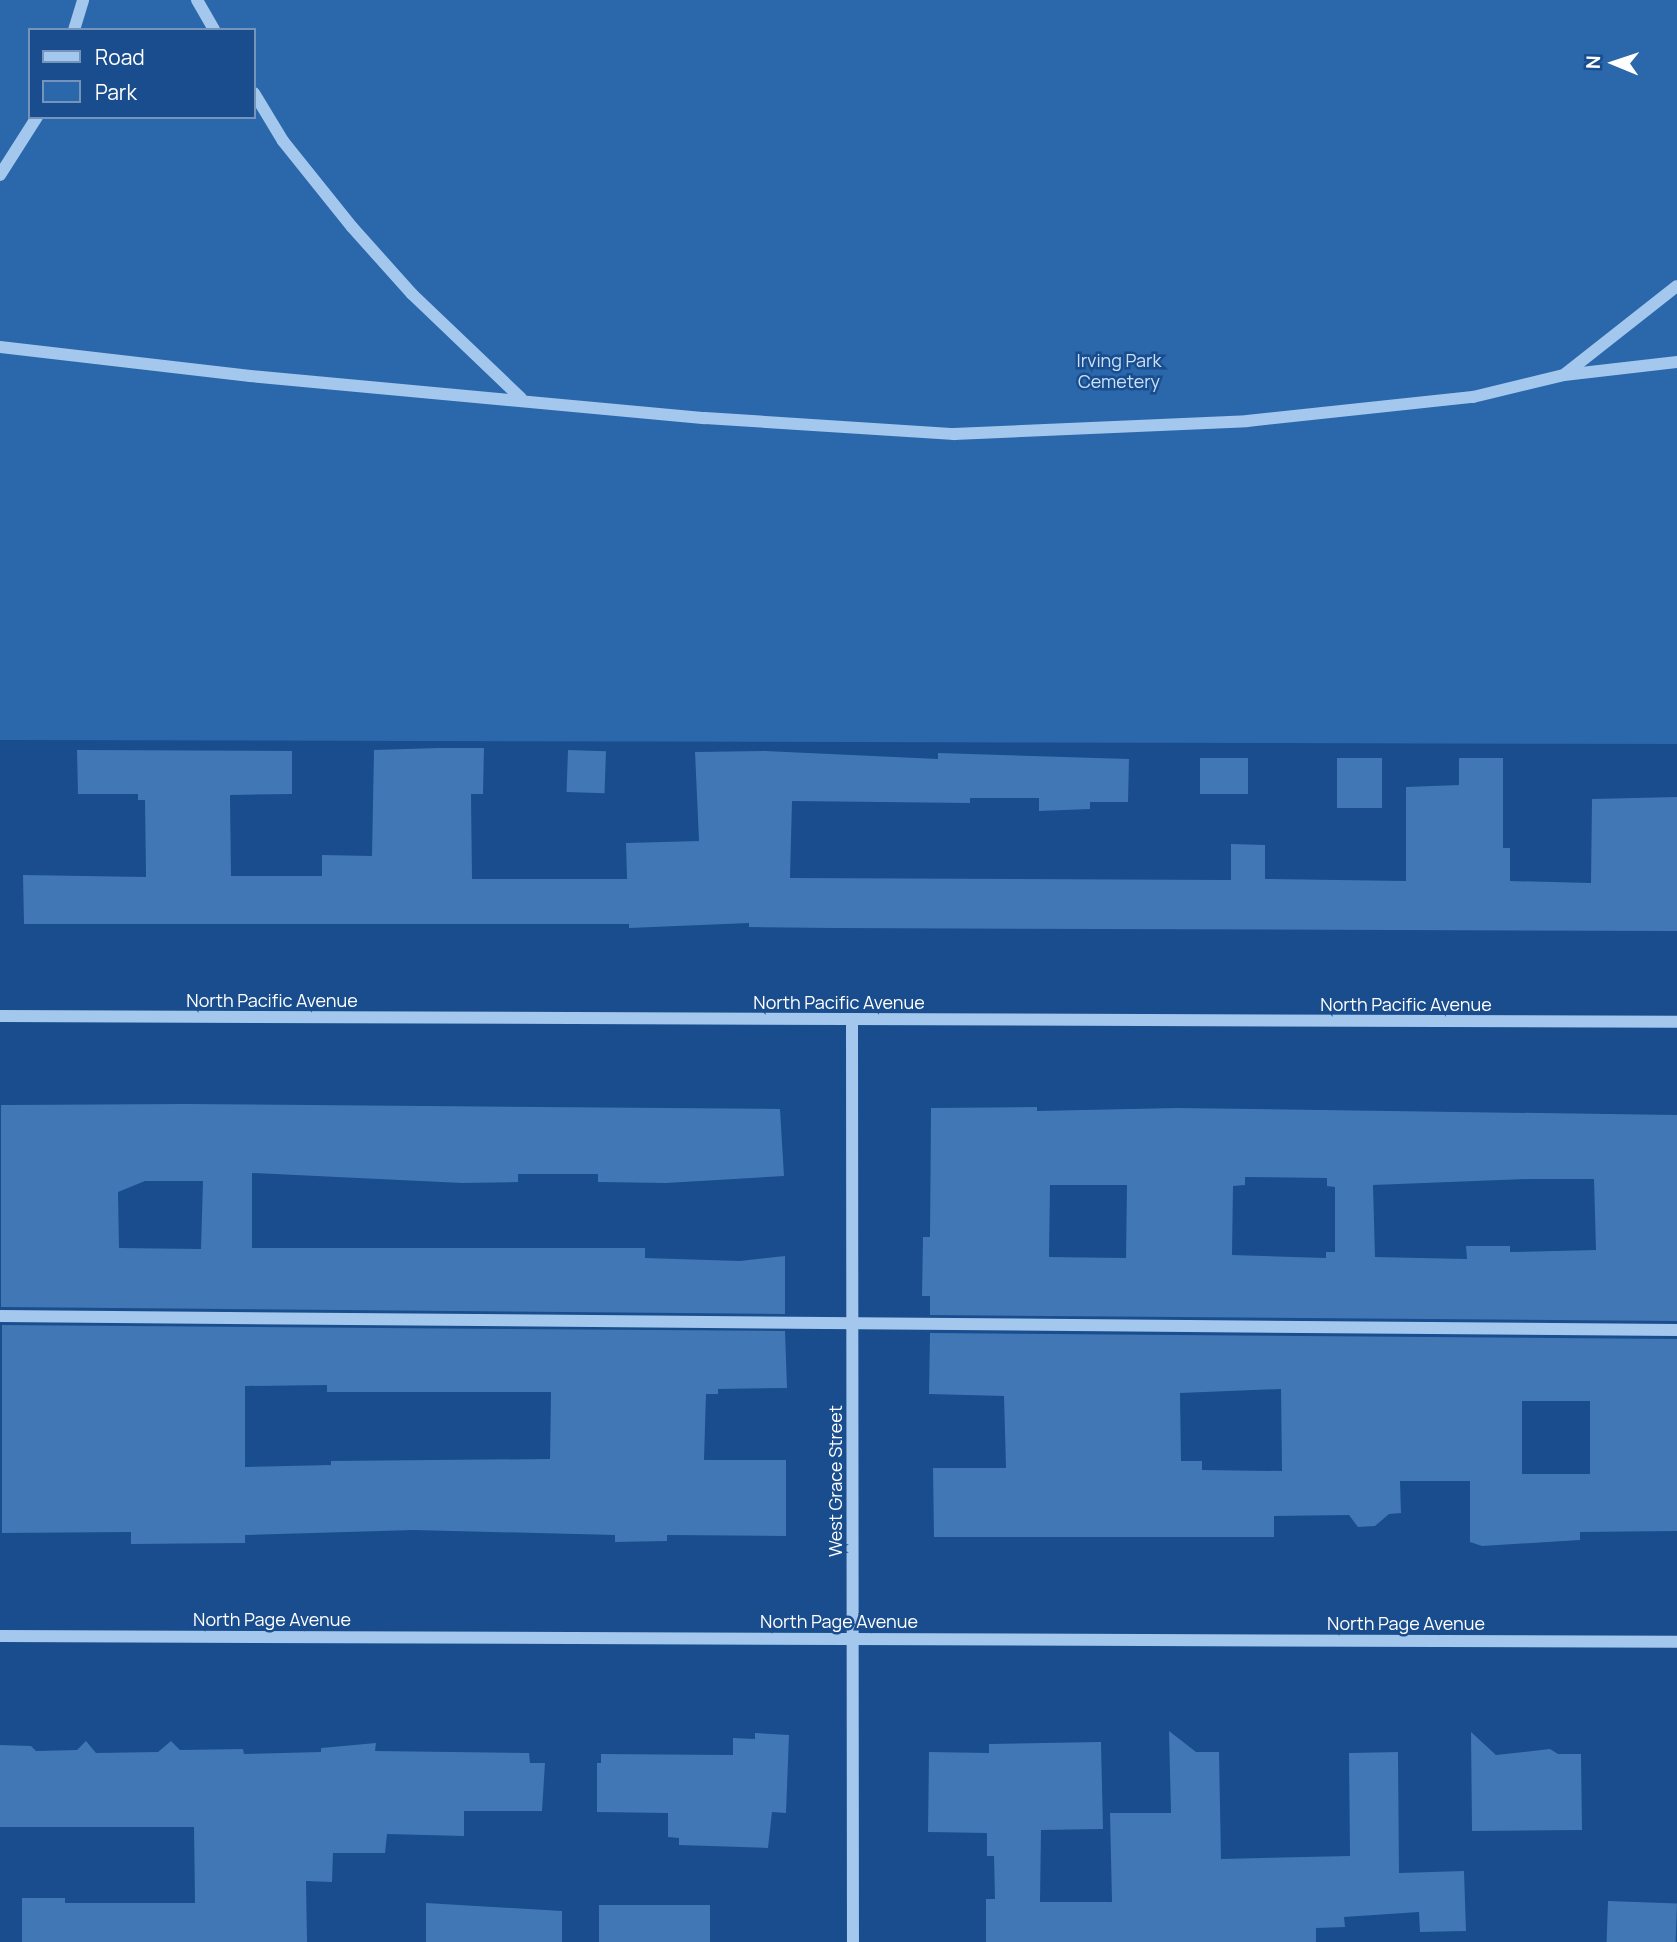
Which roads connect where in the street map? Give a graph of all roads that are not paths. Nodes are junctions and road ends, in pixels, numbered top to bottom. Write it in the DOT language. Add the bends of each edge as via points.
graph roads {
  1 [pos="83,0"];
  2 [pos="197,0"];
  3 [pos="76,28"];
  4 [pos="213,28"];
  5 [pos="256,96"];
  6 [pos="36,119"];
  7 [pos="0,175"];
  8 [pos="1677,286"];
  9 [pos="0,346"];
  10 [pos="1677,362"];
  11 [pos="1564,375"];
  12 [pos="522,398"];
  13 [pos="0,1016"];
  14 [pos="852,1019"];
  15 [pos="1677,1023"];
  16 [pos="0,1316"];
  17 [pos="852,1325"];
  18 [pos="1677,1330"];
  19 [pos="0,1636"];
  20 [pos="853,1639"];
  21 [pos="1677,1642"];
  22 [pos="853,1942"];
  1 -- 3 [label="street"];
  2 -- 4 [label="street"];
  5 -- 12 [label="street" via="283,141 352,227 412,294"];
  6 -- 7 [label="street"];
  8 -- 11 [label="street"];
  9 -- 12 [label="street" via="250,376"];
  10 -- 11 [label="street"];
  11 -- 12 [label="street" via="1473,397 1247,421 954,434 705,418"];
  13 -- 14 [label="street, North Pacific Avenue"];
  14 -- 15 [label="street, North Pacific Avenue"];
  14 -- 17 [label="street, West Grace Street"];
  16 -- 17 [label="street"];
  17 -- 18 [label="street"];
  17 -- 20 [label="street, West Grace Street"];
  19 -- 20 [label="street, North Page Avenue"];
  20 -- 21 [label="street, North Page Avenue"];
  20 -- 22 [label="street, West Grace Street"];
}
